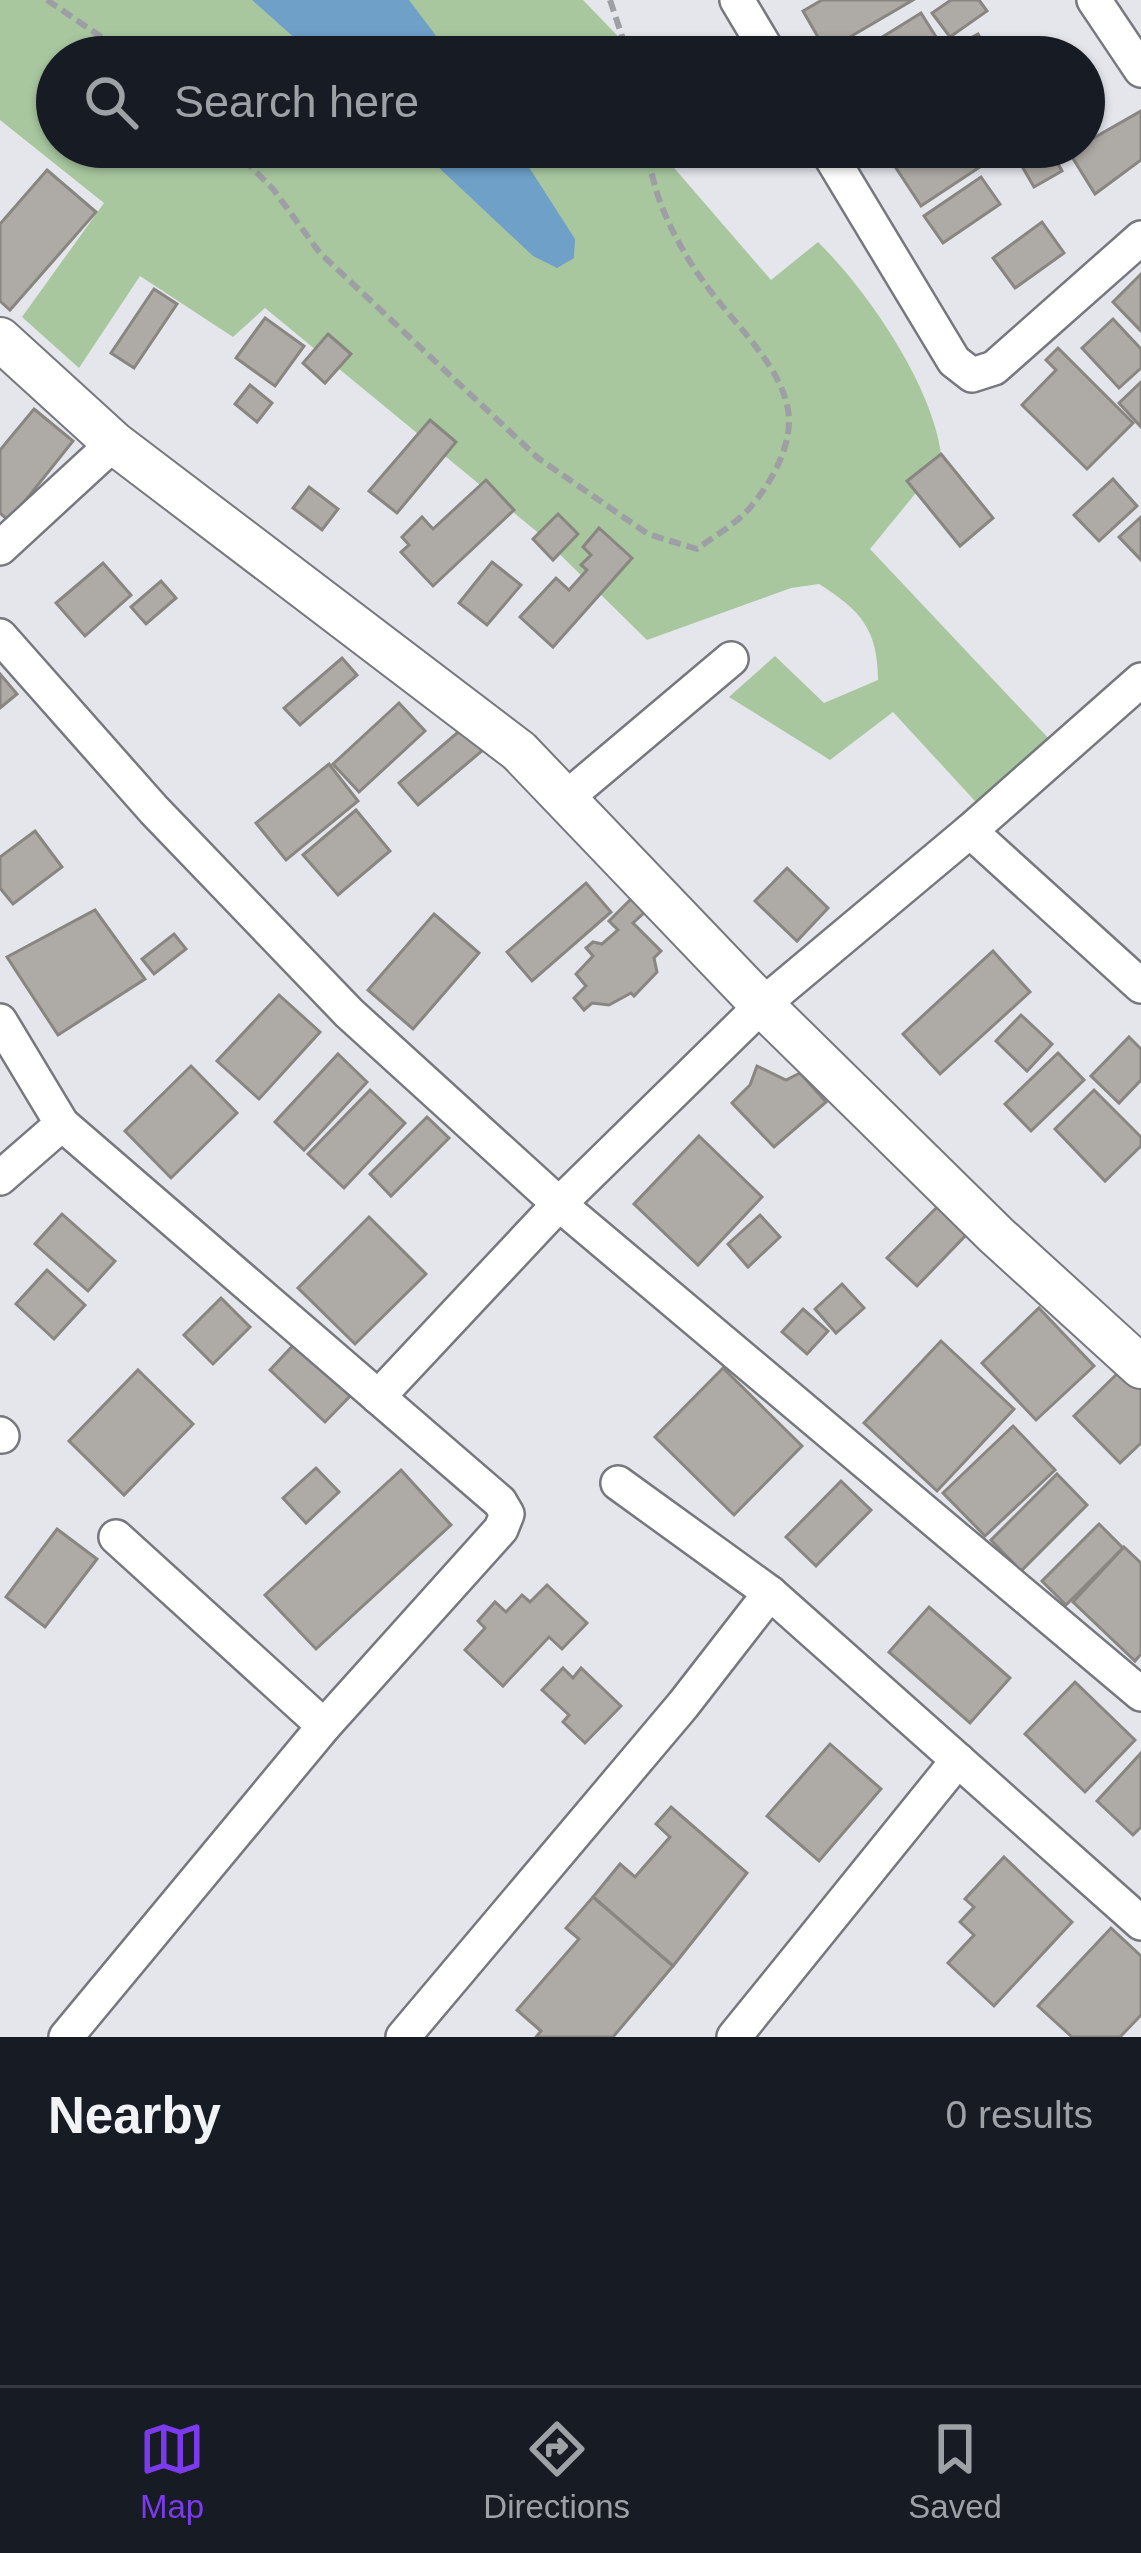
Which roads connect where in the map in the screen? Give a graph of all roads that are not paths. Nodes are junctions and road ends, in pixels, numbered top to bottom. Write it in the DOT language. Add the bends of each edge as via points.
graph roads {
  1 [pos="737,0"];
  2 [pos="1094,0"];
  3 [pos="759,36"];
  4 [pos="1141,70"];
  5 [pos="838,168"];
  6 [pos="1141,238"];
  7 [pos="0,340"];
  8 [pos="114,442"];
  9 [pos="0,548"];
  10 [pos="0,636"];
  11 [pos="731,659"];
  12 [pos="1141,680"];
  13 [pos="565,799"];
  14 [pos="970,831"];
  15 [pos="1141,986"];
  16 [pos="762,1005"];
  17 [pos="0,1022"];
  18 [pos="62,1124"];
  19 [pos="0,1178"];
  20 [pos="559,1204"];
  21 [pos="1141,1367"];
  22 [pos="378,1396"];
  23 [pos="618,1483"];
  24 [pos="116,1538"];
  25 [pos="770,1593"];
  26 [pos="1141,1694"];
  27 [pos="324,1726"];
  28 [pos="958,1760"];
  29 [pos="1139,1916"];
  30 [pos="67,2037"];
  31 [pos="403,2037"];
  32 [pos="734,2037"];
  1 -- 3 [label="street"];
  2 -- 4 [label="street"];
  5 -- 6 [label="street" via="954,361 972,375 994,368"];
  7 -- 8 [label="street"];
  8 -- 9 [label="street"];
  8 -- 13 [label="street" via="478,717"];
  10 -- 20 [label="street" via="349,1013"];
  11 -- 13 [label="street"];
  12 -- 14 [label="street"];
  13 -- 16 [label="street"];
  14 -- 15 [label="street"];
  14 -- 16 [label="street"];
  16 -- 20 [label="street"];
  16 -- 21 [label="street"];
  17 -- 18 [label="street"];
  18 -- 19 [label="street"];
  18 -- 22 [label="street"];
  20 -- 22 [label="street"];
  20 -- 26 [label="street"];
  22 -- 27 [label="street" via="507,1514"];
  23 -- 25 [label="street"];
  24 -- 27 [label="street"];
  25 -- 28 [label="street"];
  25 -- 31 [label="street"];
  27 -- 30 [label="street"];
  28 -- 29 [label="street"];
  28 -- 32 [label="street"];
}
